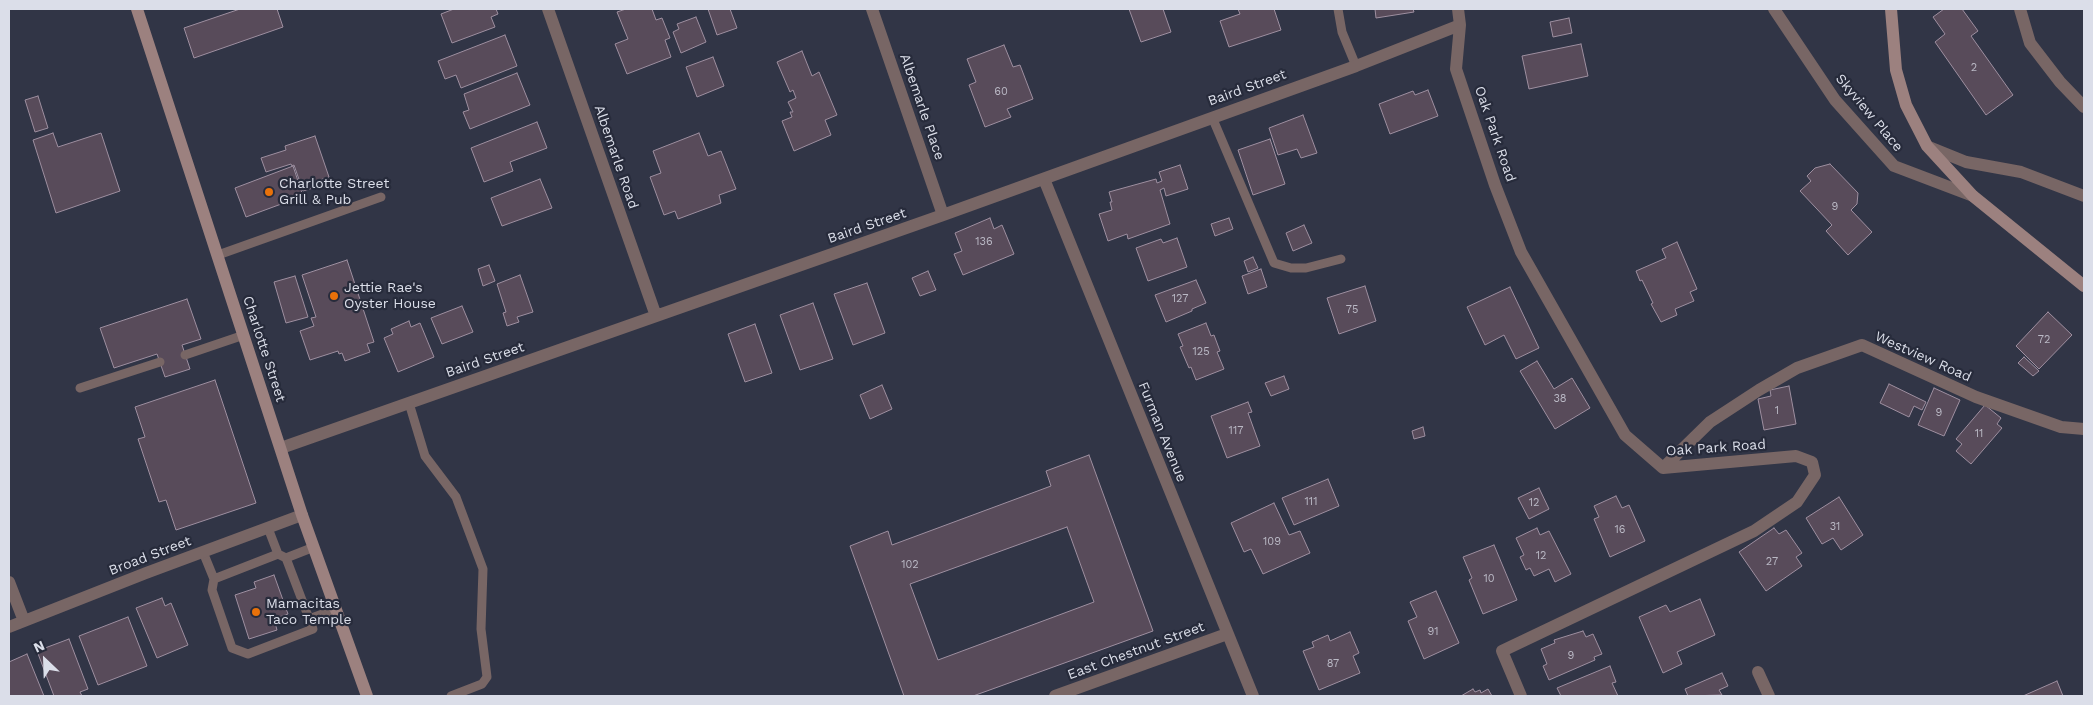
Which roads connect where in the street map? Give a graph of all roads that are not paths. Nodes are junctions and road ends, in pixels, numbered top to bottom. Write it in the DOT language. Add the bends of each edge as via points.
graph roads {
  1 [pos="138,9"];
  2 [pos="548,9"];
  3 [pos="872,9"];
  4 [pos="1338,9"];
  5 [pos="1458,9"];
  6 [pos="1774,9"];
  7 [pos="1891,9"];
  8 [pos="2020,9"];
  9 [pos="1460,25"];
  10 [pos="1356,66"];
  11 [pos="2084,107"];
  12 [pos="1212,117"];
  13 [pos="1928,147"];
  14 [pos="1044,179"];
  15 [pos="1973,196"];
  16 [pos="2084,196"];
  17 [pos="380,197"];
  18 [pos="943,215"];
  19 [pos="218,256"];
  20 [pos="1341,259"];
  21 [pos="2084,286"];
  22 [pos="656,316"];
  23 [pos="244,335"];
  24 [pos="185,354"];
  25 [pos="160,362"];
  26 [pos="80,388"];
  27 [pos="409,403"];
  28 [pos="2084,429"];
  29 [pos="281,448"];
  30 [pos="1663,468"];
  31 [pos="302,515"];
  32 [pos="268,528"];
  33 [pos="314,547"];
  34 [pos="203,552"];
  35 [pos="282,556"];
  36 [pos="214,579"];
  37 [pos="9,582"];
  38 [pos="336,609"];
  39 [pos="309,619"];
  40 [pos="24,622"];
  41 [pos="9,628"];
  42 [pos="1227,634"];
  43 [pos="1758,672"];
  44 [pos="367,696"];
  45 [pos="451,696"];
  46 [pos="1055,696"];
  47 [pos="1253,696"];
  48 [pos="1521,696"];
  49 [pos="1769,696"];
  1 -- 19 [label="street, Charlotte Street"];
  2 -- 22 [label="street, Albemarle Road"];
  3 -- 18 [label="street, Albemarle Place"];
  4 -- 10 [label="lane" via="1342,32"];
  5 -- 9 [label="street, Oak Park Road"];
  6 -- 15 [label="street, Skyview Place" via="1835,100 1894,166"];
  7 -- 13 [label="street" via="1896,70 1906,105"];
  8 -- 11 [label="street" via="2030,43"];
  9 -- 10 [label="street, Baird Street"];
  9 -- 30 [label="street, Oak Park Road" via="1456,69 1521,252 1625,434"];
  10 -- 12 [label="street, Baird Street"];
  12 -- 14 [label="street, Baird Street"];
  12 -- 20 [label="lane" via="1274,264 1306,268"];
  13 -- 15 [label="street"];
  13 -- 16 [label="street" via="1966,162 2021,172"];
  14 -- 18 [label="street, Baird Street"];
  14 -- 42 [label="street, Furman Avenue"];
  15 -- 21 [label="street"];
  17 -- 19 [label="lane"];
  18 -- 22 [label="street, Baird Street"];
  19 -- 23 [label="street, Charlotte Street"];
  22 -- 27 [label="street, Baird Street"];
  23 -- 24 [label="lane"];
  23 -- 29 [label="street, Charlotte Street"];
  25 -- 26 [label="lane"];
  27 -- 29 [label="street, Baird Street"];
  27 -- 45 [label="lane" via="425,456 456,497 484,570 481,628 487,677 482,684"];
  28 -- 30 [label="street, Westview Road" via="2062,427 1976,397 1862,345 1797,368 1759,390 1710,422"];
  29 -- 31 [label="street, Charlotte Street"];
  30 -- 48 [label="street, Oak Park Road" via="1796,456 1812,462 1815,475 1797,502 1754,531 1502,651"];
  31 -- 32 [label="street, Broad Street"];
  31 -- 33 [label="street, Charlotte Street"];
  32 -- 34 [label="street, Broad Street"];
  32 -- 35 [label="lane"];
  33 -- 35 [label="lane"];
  33 -- 38 [label="street, Charlotte Street"];
  34 -- 36 [label="lane"];
  34 -- 40 [label="street, Broad Street"];
  35 -- 36 [label="lane"];
  35 -- 39 [label="lane"];
  36 -- 39 [label="lane" via="212,590 232,648 248,654 313,629"];
  37 -- 40 [label="street"];
  38 -- 39 [label="lane"];
  38 -- 44 [label="street, Charlotte Street"];
  40 -- 41 [label="street, Broad Street"];
  42 -- 46 [label="street, East Chestnut Street"];
  42 -- 47 [label="street, Furman Avenue"];
  43 -- 49 [label="street"];
}
